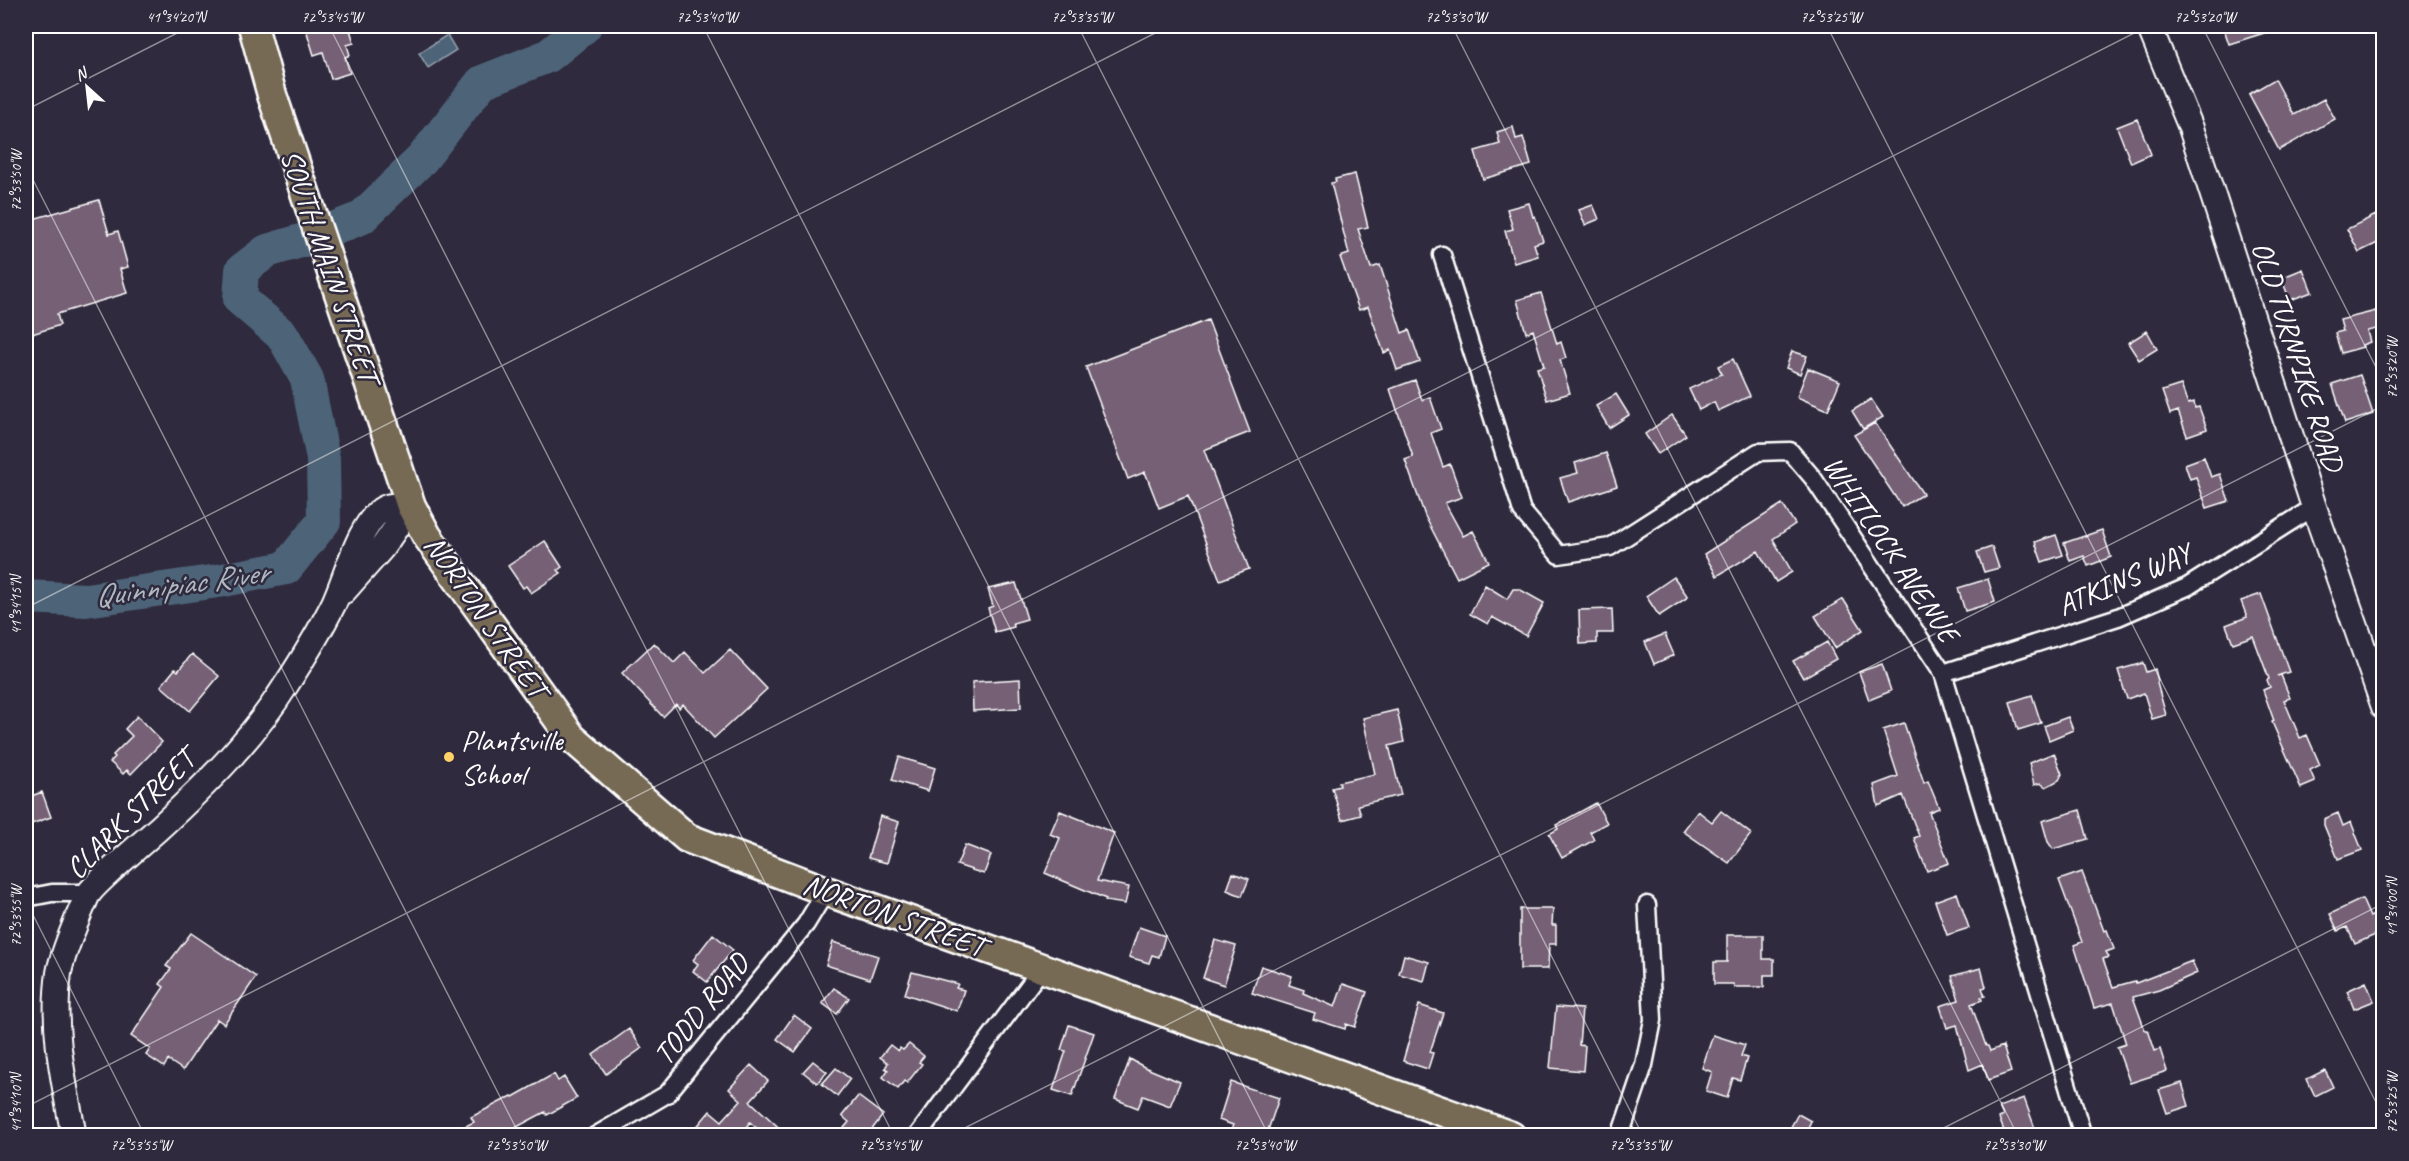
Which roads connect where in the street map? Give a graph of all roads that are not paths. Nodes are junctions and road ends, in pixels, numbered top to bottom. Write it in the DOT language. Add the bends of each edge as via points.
graph roads {
  1 [pos="253,26"];
  2 [pos="2149,26"];
  3 [pos="1442,255"];
  4 [pos="411,506"];
  5 [pos="2314,507"];
  6 [pos="1943,673"];
  7 [pos="2384,707"];
  8 [pos="826,891"];
  9 [pos="88,893"];
  10 [pos="26,898"];
  11 [pos="1647,905"];
  12 [pos="1042,969"];
  13 [pos="74,1136"];
  14 [pos="595,1136"];
  15 [pos="917,1136"];
  16 [pos="1511,1136"];
  17 [pos="1620,1136"];
  18 [pos="2083,1136"];
  1 -- 4 [label="highway, SOUTH MAIN STREET" via="272,95"];
  2 -- 5 [label="main road, OLD TURNPIKE ROAD" via="2191,128"];
  3 -- 6 [label="street, WHITLOCK AVENUE" via="1522,511 1559,555 1610,548 1758,452 1790,451 1813,478"];
  4 -- 8 [label="highway, NORTON STREET" via="427,536 572,738 687,838"];
  4 -- 9 [label="main road, CLARK STREET" via="382,548 334,602 286,686 238,749"];
  5 -- 6 [label="street, ATKINS WAY" via="2187,587 2118,617"];
  5 -- 7 [label="main road, OLD TURNPIKE ROAD"];
  6 -- 18 [label="street, WHITLOCK AVENUE"];
  8 -- 12 [label="highway, NORTON STREET"];
  8 -- 14 [label="street, TODD ROAD" via="806,924 667,1094"];
  9 -- 10 [label="street"];
  9 -- 13 [label="main road, CLARK STREET" via="60,971 57,1005 64,1086"];
  11 -- 17 [label="street" via="1653,1020 1644,1065"];
  12 -- 15 [label="street"];
  12 -- 16 [label="highway, NORTON STREET"];
}
